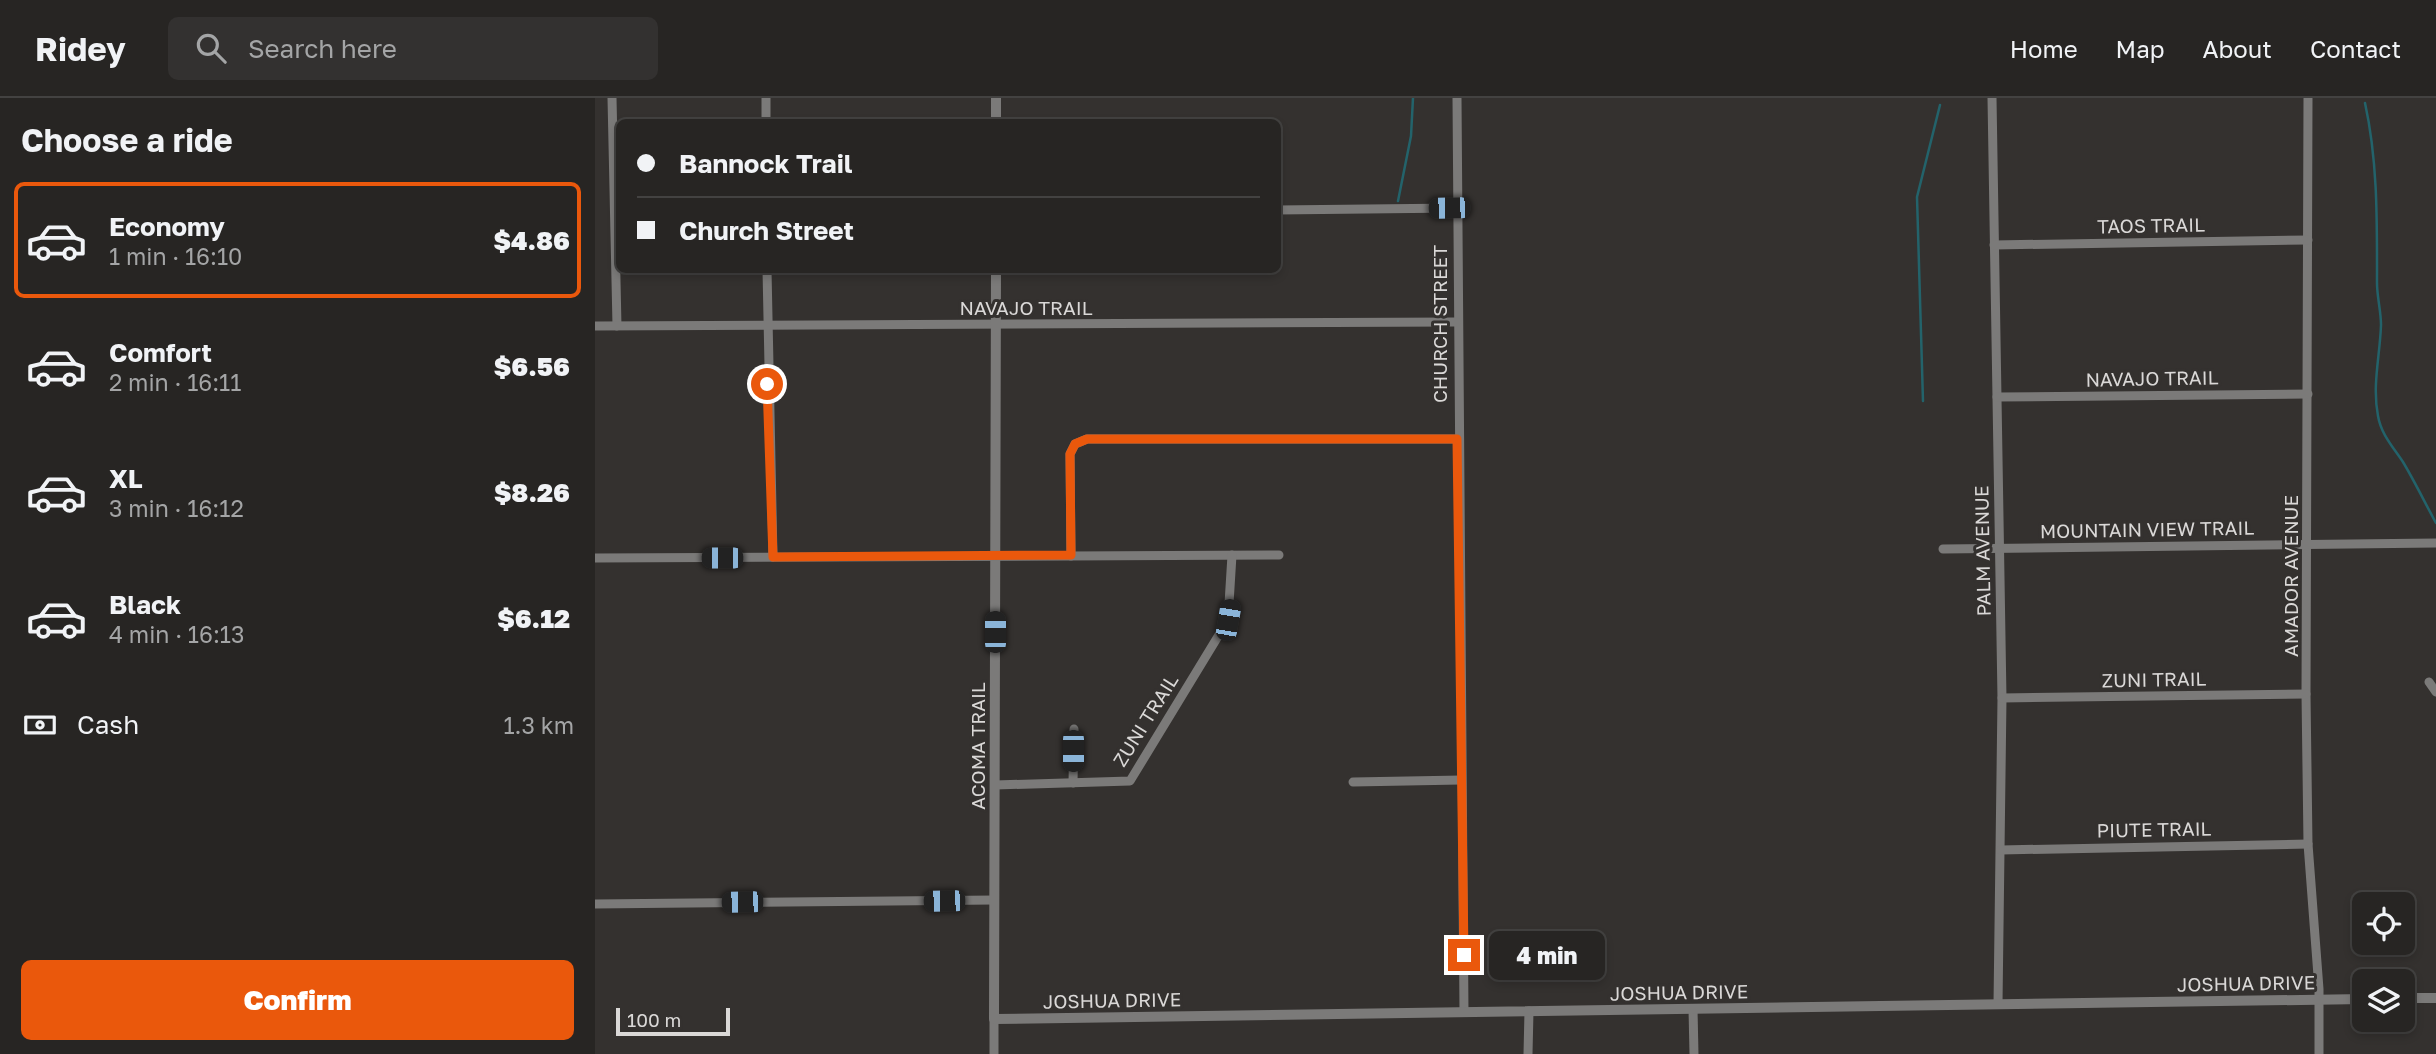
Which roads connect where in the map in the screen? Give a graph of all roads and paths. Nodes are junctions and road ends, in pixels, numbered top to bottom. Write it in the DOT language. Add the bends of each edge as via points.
graph roads {
  1 [pos="612,98"];
  2 [pos="766,98"];
  3 [pos="996,98"];
  4 [pos="1457,98"];
  5 [pos="1992,98"];
  6 [pos="2308,98"];
  7 [pos="766,119"];
  8 [pos="996,119"];
  9 [pos="1457,208"];
  10 [pos="1281,210"];
  11 [pos="2308,240"];
  12 [pos="1994,245"];
  13 [pos="767,273"];
  14 [pos="996,273"];
  15 [pos="1456,322"];
  16 [pos="996,325"];
  17 [pos="595,326"];
  18 [pos="617,326"];
  19 [pos="767,326"];
  20 [pos="2308,394"];
  21 [pos="1997,397"];
  22 [pos="1457,439"];
  23 [pos="2436,543"];
  24 [pos="2309,544"];
  25 [pos="1999,548"];
  26 [pos="1943,549"];
  27 [pos="1071,555"];
  28 [pos="1233,555"];
  29 [pos="1279,555"];
  30 [pos="995,556"];
  31 [pos="773,557"];
  32 [pos="595,558"];
  33 [pos="2429,682"];
  34 [pos="2436,692"];
  35 [pos="2307,694"];
  36 [pos="2002,698"];
  37 [pos="1074,729"];
  38 [pos="1461,780"];
  39 [pos="1353,782"];
  40 [pos="1073,783"];
  41 [pos="995,785"];
  42 [pos="2308,844"];
  43 [pos="2001,850"];
  44 [pos="994,900"];
  45 [pos="595,904"];
  46 [pos="2415,998"];
  47 [pos="2436,998"];
  48 [pos="2352,999"];
  49 [pos="2319,1000"];
  50 [pos="1998,1004"];
  51 [pos="1693,1009"];
  52 [pos="1529,1011"];
  53 [pos="1464,1012"];
  54 [pos="994,1019"];
  55 [pos="994,1054"];
  56 [pos="1528,1054"];
  57 [pos="1694,1054"];
  58 [pos="2319,1054"];
  1 -- 18 [label="street"];
  2 -- 7 [label="street"];
  3 -- 8 [label="street"];
  4 -- 9 [label="street, CHURCH STREET"];
  5 -- 12 [label="street, PALM AVENUE"];
  6 -- 11 [label="street, AMADOR AVENUE"];
  9 -- 10 [label="street"];
  9 -- 15 [label="street, CHURCH STREET"];
  11 -- 12 [label="street, TAOS TRAIL"];
  11 -- 20 [label="street, AMADOR AVENUE"];
  12 -- 21 [label="street, PALM AVENUE"];
  13 -- 19 [label="street"];
  14 -- 16 [label="street, ACOMA TRAIL"];
  15 -- 16 [label="street, NAVAJO TRAIL"];
  15 -- 22 [label="street, CHURCH STREET"];
  16 -- 19 [label="street, NAVAJO TRAIL"];
  16 -- 30 [label="street, ACOMA TRAIL"];
  17 -- 18 [label="street, NAVAJO TRAIL"];
  18 -- 19 [label="street, NAVAJO TRAIL"];
  19 -- 31 [label="street"];
  20 -- 21 [label="street, NAVAJO TRAIL"];
  20 -- 24 [label="street, AMADOR AVENUE"];
  21 -- 25 [label="street, PALM AVENUE"];
  22 -- 27 [label="street" via="1087,439 1075,444 1070,454"];
  22 -- 38 [label="street, CHURCH STREET"];
  23 -- 24 [label="street, MOUNTAIN VIEW TRAIL"];
  24 -- 25 [label="street, MOUNTAIN VIEW TRAIL"];
  24 -- 35 [label="street, AMADOR AVENUE"];
  25 -- 26 [label="street, MOUNTAIN VIEW TRAIL"];
  25 -- 36 [label="street, PALM AVENUE"];
  27 -- 28 [label="street"];
  27 -- 30 [label="street"];
  28 -- 29 [label="street"];
  28 -- 40 [label="street, ZUNI TRAIL" via="1228,620 1130,781"];
  30 -- 31 [label="street"];
  30 -- 41 [label="street, ACOMA TRAIL"];
  31 -- 32 [label="street"];
  33 -- 34 [label="street"];
  35 -- 36 [label="street, ZUNI TRAIL"];
  35 -- 42 [label="street, AMADOR AVENUE"];
  36 -- 43 [label="street, PALM AVENUE"];
  37 -- 40 [label="street"];
  38 -- 39 [label="street"];
  38 -- 53 [label="street, CHURCH STREET"];
  40 -- 41 [label="street, ZUNI TRAIL"];
  41 -- 44 [label="street, ACOMA TRAIL"];
  42 -- 43 [label="street, PIUTE TRAIL"];
  42 -- 49 [label="street, AMADOR AVENUE"];
  43 -- 50 [label="street, PALM AVENUE"];
  44 -- 45 [label="street"];
  44 -- 54 [label="street, ACOMA TRAIL"];
  46 -- 47 [label="street"];
  48 -- 49 [label="street, JOSHUA DRIVE"];
  49 -- 50 [label="street, JOSHUA DRIVE"];
  49 -- 58 [label="street, AMADOR AVENUE"];
  50 -- 51 [label="street, JOSHUA DRIVE"];
  51 -- 52 [label="street, JOSHUA DRIVE"];
  51 -- 57 [label="street"];
  52 -- 53 [label="street, JOSHUA DRIVE"];
  52 -- 56 [label="street"];
  53 -- 54 [label="street, JOSHUA DRIVE"];
  54 -- 55 [label="street, ACOMA TRAIL"];
}
